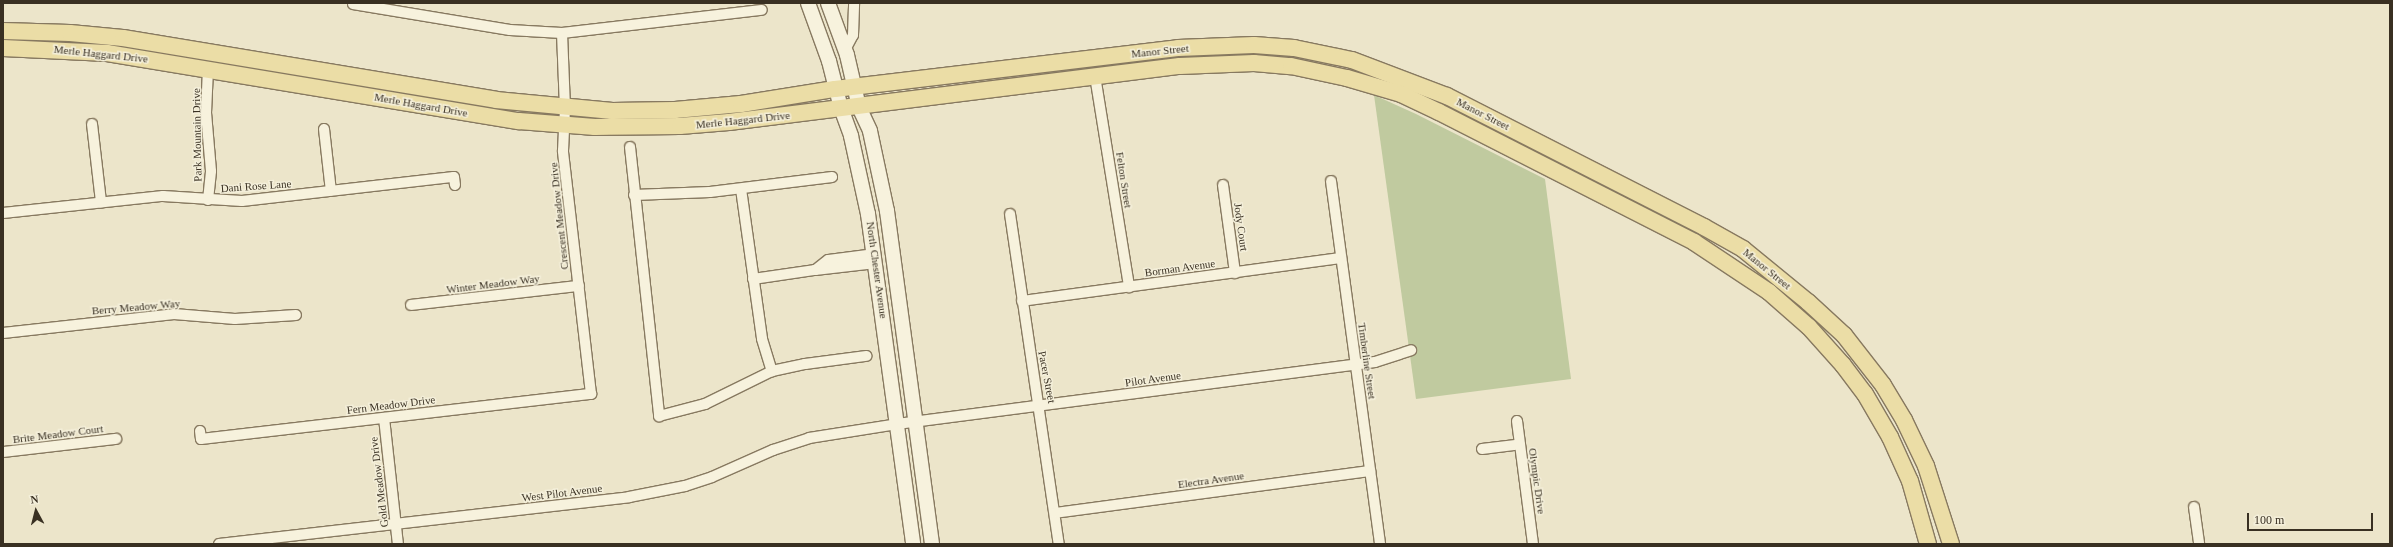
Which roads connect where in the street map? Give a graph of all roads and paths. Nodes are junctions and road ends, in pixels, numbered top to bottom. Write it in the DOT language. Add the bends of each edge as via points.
graph roads {
  1 [pos="808,3"];
  2 [pos="828,3"];
  3 [pos="854,3"];
  4 [pos="353,4"];
  5 [pos="762,10"];
  6 [pos="3,31"];
  7 [pos="562,34"];
  8 [pos="3,48"];
  9 [pos="845,50"];
  10 [pos="208,69"];
  11 [pos="1095,76"];
  12 [pos="854,87"];
  13 [pos="835,89"];
  14 [pos="859,107"];
  15 [pos="565,108"];
  16 [pos="841,108"];
  17 [pos="92,124"];
  18 [pos="564,125"];
  19 [pos="324,130"];
  20 [pos="630,147"];
  21 [pos="832,177"];
  22 [pos="1330,180"];
  23 [pos="455,185"];
  24 [pos="1223,185"];
  25 [pos="741,189"];
  26 [pos="331,191"];
  27 [pos="634,195"];
  28 [pos="208,200"];
  29 [pos="101,202"];
  30 [pos="3,213"];
  31 [pos="1010,214"];
  32 [pos="876,258"];
  33 [pos="1341,258"];
  34 [pos="1235,273"];
  35 [pos="753,279"];
  36 [pos="579,286"];
  37 [pos="1128,287"];
  38 [pos="1022,301"];
  39 [pos="411,305"];
  40 [pos="296,315"];
  41 [pos="3,333"];
  42 [pos="1411,350"];
  43 [pos="866,356"];
  44 [pos="1356,365"];
  45 [pos="772,371"];
  46 [pos="591,394"];
  47 [pos="1040,407"];
  48 [pos="384,418"];
  49 [pos="1517,421"];
  50 [pos="916,422"];
  51 [pos="898,424"];
  52 [pos="200,431"];
  53 [pos="116,439"];
  54 [pos="1520,444"];
  55 [pos="1482,449"];
  56 [pos="3,452"];
  57 [pos="1370,471"];
  58 [pos="2194,507"];
  59 [pos="1055,513"];
  60 [pos="396,524"];
  61 [pos="219,544"];
  62 [pos="398,544"];
  63 [pos="913,544"];
  64 [pos="932,544"];
  65 [pos="1059,544"];
  66 [pos="1380,544"];
  67 [pos="1533,544"];
  68 [pos="1928,544"];
  69 [pos="1951,544"];
  70 [pos="2199,544"];
  1 -- 13 [label="main road, North Chester Avenue" via="829,61"];
  2 -- 9 [label="main road, North Chester Avenue"];
  3 -- 9 [label="street" via="852,35"];
  4 -- 7 [label="street" via="510,30"];
  5 -- 7 [label="street"];
  6 -- 15 [label="main road, Merle Haggard Drive" via="123,38 455,93"];
  7 -- 15 [label="street, Crescent Meadow Drive"];
  8 -- 10 [label="main road, Merle Haggard Drive" via="107,53"];
  9 -- 12 [label="main road, North Chester Avenue"];
  10 -- 18 [label="main road, Merle Haggard Drive" via="490,116"];
  10 -- 28 [label="street, Park Mountain Drive" via="206,113 211,171"];
  11 -- 14 [label="main road, Manor Street"];
  11 -- 37 [label="street, Felton Street"];
  11 -- 68 [label="main road, Manor Street" via="1180,66 1254,63 1291,66 1347,78 1408,97 1694,242 1769,292 1809,327 1844,365 1865,394 1902,460"];
  12 -- 13 [label="main road, Manor Street"];
  12 -- 14 [label="main road, North Chester Avenue"];
  12 -- 69 [label="main road, Manor Street" via="1178,48 1254,45 1294,48 1352,60 1447,96 1710,230 1743,249 1808,302 1844,335 1883,384 1926,466"];
  13 -- 15 [label="main road, Merle Haggard Drive" via="697,109 619,112"];
  13 -- 16 [label="main road, North Chester Avenue"];
  14 -- 16 [label="main road, Manor Street"];
  14 -- 50 [label="main road, North Chester Avenue" via="870,131 887,211"];
  15 -- 18 [label="street, Crescent Meadow Drive"];
  16 -- 18 [label="main road, Merle Haggard Drive" via="705,125"];
  16 -- 32 [label="main road, North Chester Avenue" via="859,168"];
  17 -- 29 [label="street"];
  18 -- 36 [label="street, Crescent Meadow Drive" via="563,151"];
  19 -- 26 [label="street"];
  20 -- 27 [label="street"];
  21 -- 25 [label="street"];
  22 -- 33 [label="street, Timberline Street"];
  23 -- 26 [label="street, Dani Rose Lane" via="454,177"];
  24 -- 34 [label="street, Jody Court"];
  25 -- 27 [label="street"];
  25 -- 35 [label="street"];
  26 -- 28 [label="street, Dani Rose Lane" via="242,201"];
  27 -- 45 [label="street" via="659,416 706,404"];
  28 -- 29 [label="street, Dani Rose Lane" via="163,196"];
  29 -- 30 [label="street, Dani Rose Lane"];
  31 -- 38 [label="street, Pacer Street"];
  32 -- 35 [label="street" via="828,260 815,270"];
  32 -- 51 [label="main road, North Chester Avenue"];
  33 -- 34 [label="street, Borman Avenue"];
  33 -- 44 [label="street, Timberline Street"];
  34 -- 37 [label="street, Borman Avenue"];
  35 -- 45 [label="street" via="762,339"];
  36 -- 39 [label="street, Winter Meadow Way"];
  36 -- 46 [label="street, Crescent Meadow Drive"];
  37 -- 38 [label="street, Borman Avenue"];
  38 -- 47 [label="street, Pacer Street"];
  40 -- 41 [label="street, Berry Meadow Way" via="235,319 174,314"];
  42 -- 44 [label="street, Pilot Avenue" via="1375,362"];
  43 -- 45 [label="street"];
  44 -- 47 [label="street, Pilot Avenue"];
  44 -- 57 [label="street, Timberline Street"];
  46 -- 48 [label="street, Fern Meadow Drive"];
  47 -- 50 [label="street, Pilot Avenue"];
  47 -- 59 [label="street, Pacer Street"];
  48 -- 52 [label="street, Fern Meadow Drive" via="201,439"];
  48 -- 60 [label="street, Gold Meadow Drive"];
  49 -- 54 [label="street, Olympic Drive"];
  50 -- 51 [label="street, Pilot Avenue"];
  50 -- 64 [label="main road, North Chester Avenue"];
  51 -- 60 [label="street, West Pilot Avenue" via="809,438 784,445 712,477 657,492"];
  51 -- 63 [label="main road, North Chester Avenue"];
  53 -- 56 [label="street, Brite Meadow Court"];
  54 -- 55 [label="street"];
  54 -- 67 [label="street, Olympic Drive"];
  57 -- 59 [label="street, Electra Avenue"];
  57 -- 66 [label="street, Timberline Street"];
  58 -- 70 [label="street"];
  59 -- 65 [label="street, Pacer Street"];
  60 -- 61 [label="street, West Pilot Avenue"];
  60 -- 62 [label="street, Gold Meadow Drive"];
}
